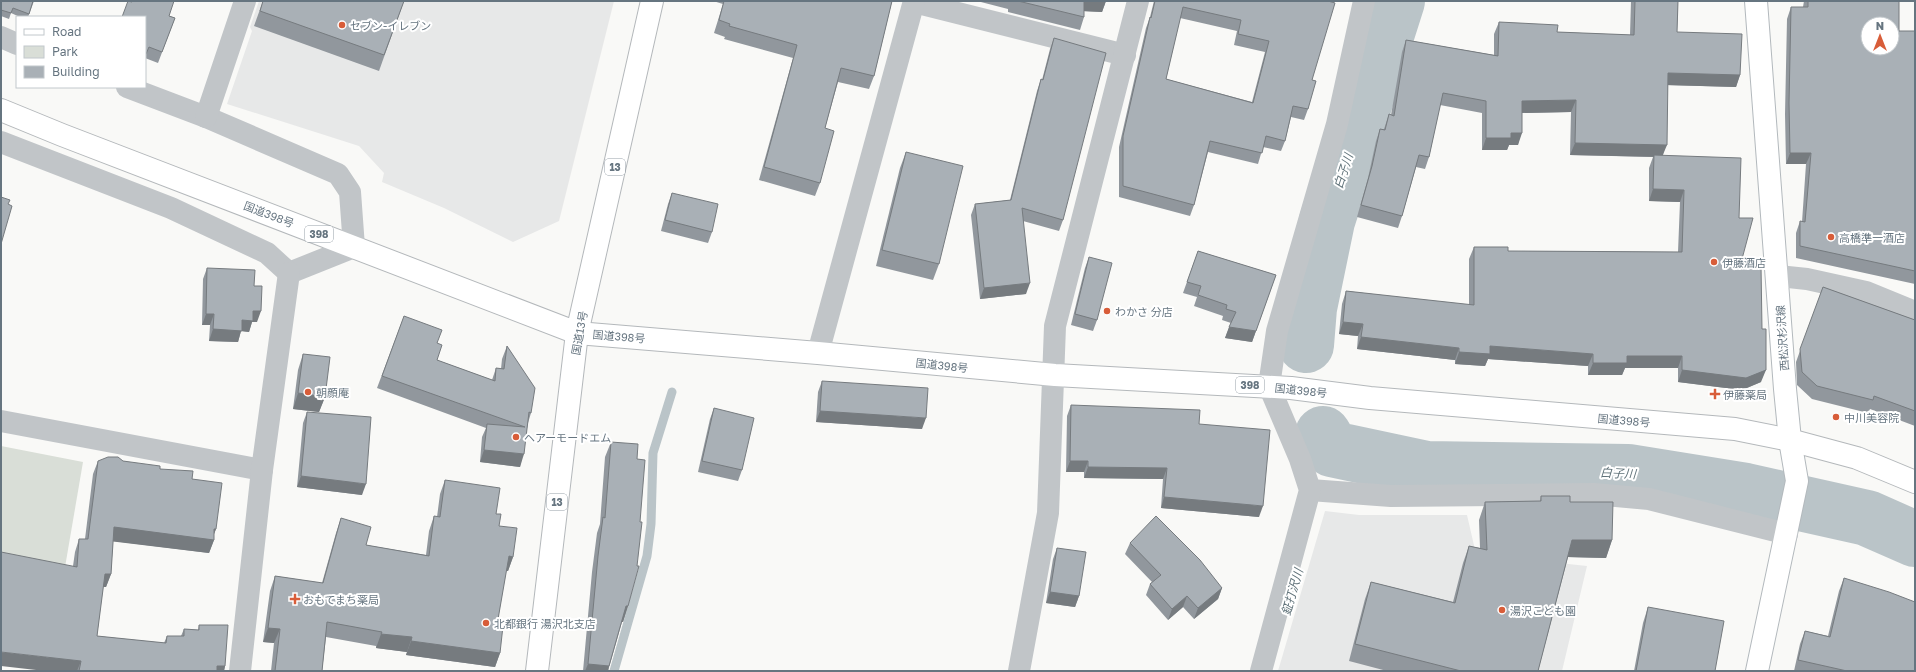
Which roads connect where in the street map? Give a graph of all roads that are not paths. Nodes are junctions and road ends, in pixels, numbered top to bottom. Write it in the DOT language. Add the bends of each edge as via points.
graph roads {
  1 [pos="245,1"];
  2 [pos="652,1"];
  3 [pos="1138,1"];
  4 [pos="1364,1"];
  5 [pos="1756,1"];
  6 [pos="914,2"];
  7 [pos="1,37"];
  8 [pos="16,44"];
  9 [pos="1125,55"];
  10 [pos="130,88"];
  11 [pos="1,110"];
  12 [pos="206,117"];
  13 [pos="1,142"];
  14 [pos="354,247"];
  15 [pos="289,273"];
  16 [pos="1778,276"];
  17 [pos="1915,312"];
  18 [pos="577,333"];
  19 [pos="818,352"];
  20 [pos="1054,375"];
  21 [pos="1269,386"];
  22 [pos="1,420"];
  23 [pos="1790,440"];
  24 [pos="262,470"];
  25 [pos="1915,482"];
  26 [pos="1310,490"];
  27 [pos="1788,528"];
  28 [pos="240,671"];
  29 [pos="537,671"];
  30 [pos="1019,671"];
  31 [pos="1262,671"];
  32 [pos="1757,671"];
  1 -- 12 [label="street"];
  2 -- 18 [label="main road, 国道13号 / 13"];
  3 -- 9 [label="street"];
  4 -- 21 [label="street" via="1337,124 1277,331"];
  5 -- 16 [label="main road, 西松沢杉沢線"];
  6 -- 9 [label="street"];
  6 -- 19 [label="street"];
  7 -- 8 [label="street"];
  9 -- 20 [label="street" via="1055,326"];
  10 -- 12 [label="street"];
  11 -- 14 [label="main road, 国道398号 / 398"];
  12 -- 14 [label="street" via="338,174 350,192"];
  13 -- 15 [label="street" via="171,208 267,252"];
  14 -- 15 [label="street"];
  14 -- 18 [label="main road, 国道398号 / 398"];
  15 -- 24 [label="street"];
  16 -- 17 [label="street" via="1807,279 1866,292"];
  16 -- 23 [label="main road, 西松沢杉沢線"];
  18 -- 19 [label="main road, 国道398号 / 398"];
  18 -- 29 [label="main road, 国道13号 / 13"];
  19 -- 20 [label="main road, 国道398号 / 398"];
  20 -- 21 [label="main road, 国道398号 / 398"];
  20 -- 30 [label="street" via="1048,514"];
  21 -- 23 [label="main road, 国道398号 / 398" via="1370,398 1734,429"];
  21 -- 26 [label="street" via="1300,459"];
  22 -- 24 [label="street"];
  23 -- 25 [label="main road, 国道398号 / 398" via="1857,458"];
  23 -- 27 [label="main road, 西松沢杉沢線" via="1797,481"];
  24 -- 28 [label="street"];
  26 -- 27 [label="street" via="1392,496 1594,494 1649,499"];
  26 -- 31 [label="street"];
  27 -- 32 [label="main road, 西松沢杉沢線"];
}
